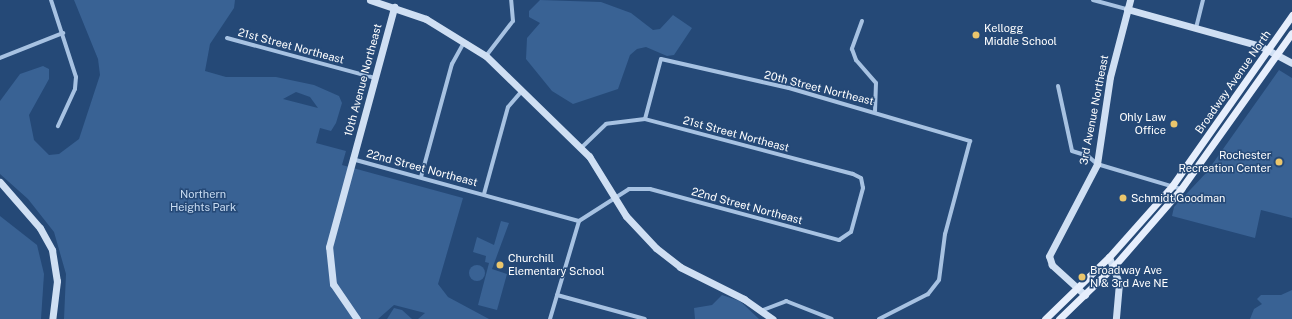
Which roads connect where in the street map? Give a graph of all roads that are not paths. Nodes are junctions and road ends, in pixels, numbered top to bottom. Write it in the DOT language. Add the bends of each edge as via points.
graph roads {
  1 [pos="51,0"];
  2 [pos="370,0"];
  3 [pos="511,0"];
  4 [pos="1093,0"];
  5 [pos="1130,0"];
  6 [pos="1203,0"];
  7 [pos="394,7"];
  8 [pos="1127,9"];
  9 [pos="1292,15"];
  10 [pos="862,21"];
  11 [pos="1196,28"];
  12 [pos="1292,32"];
  13 [pos="63,33"];
  14 [pos="227,38"];
  15 [pos="465,41"];
  16 [pos="1268,49"];
  17 [pos="1278,54"];
  18 [pos="486,56"];
  19 [pos="0,58"];
  20 [pos="1292,63"];
  21 [pos="375,78"];
  22 [pos="1058,86"];
  23 [pos="522,91"];
  24 [pos="875,111"];
  25 [pos="645,119"];
  26 [pos="58,126"];
  27 [pos="581,148"];
  28 [pos="352,159"];
  29 [pos="1097,164"];
  30 [pos="421,177"];
  31 [pos="0,182"];
  32 [pos="1172,186"];
  33 [pos="1181,189"];
  34 [pos="484,194"];
  35 [pos="615,196"];
  36 [pos="857,210"];
  37 [pos="579,221"];
  38 [pos="1109,257"];
  39 [pos="1115,266"];
  40 [pos="1078,289"];
  41 [pos="557,295"];
  42 [pos="1085,295"];
  43 [pos="763,310"];
  44 [pos="52,319"];
  45 [pos="357,319"];
  46 [pos="550,319"];
  47 [pos="645,319"];
  48 [pos="772,319"];
  49 [pos="832,319"];
  50 [pos="879,319"];
  51 [pos="1045,319"];
  52 [pos="1059,319"];
  53 [pos="1116,319"];
  1 -- 13 [label="street"];
  2 -- 7 [label="street"];
  3 -- 18 [label="street" via="513,21"];
  4 -- 8 [label="street"];
  5 -- 8 [label="street, 3rd Avenue Northeast"];
  6 -- 11 [label="street"];
  7 -- 15 [label="street" via="426,19"];
  7 -- 21 [label="street, 10th Avenue Northeast"];
  8 -- 11 [label="street"];
  8 -- 29 [label="street, 3rd Avenue Northeast" via="1110,77"];
  9 -- 16 [label="main road, Broadway Avenue North"];
  10 -- 24 [label="street" via="856,30 853,55 876,83"];
  11 -- 16 [label="street"];
  12 -- 17 [label="main road, Broadway Avenue North"];
  13 -- 19 [label="street"];
  13 -- 26 [label="street" via="76,84"];
  14 -- 21 [label="street, 21st Street Northeast"];
  15 -- 18 [label="street"];
  15 -- 30 [label="street" via="452,64"];
  16 -- 17 [label="street"];
  16 -- 32 [label="main road, Broadway Avenue North"];
  17 -- 20 [label="street"];
  17 -- 33 [label="main road, Broadway Avenue North"];
  18 -- 23 [label="street"];
  21 -- 28 [label="street, 10th Avenue Northeast"];
  22 -- 29 [label="street" via="1069,145"];
  23 -- 27 [label="street"];
  23 -- 34 [label="street" via="508,107"];
  24 -- 25 [label="street, 20th Street Northeast" via="661,59"];
  24 -- 50 [label="street, 20th Street Northeast" via="970,141 945,234 939,280 928,294"];
  25 -- 27 [label="street, 21st Street Northeast" via="606,124"];
  25 -- 36 [label="street, 21st Street Northeast" via="857,176 863,182"];
  27 -- 35 [label="street" via="597,165"];
  28 -- 30 [label="street, 22nd Street Northeast"];
  28 -- 45 [label="street, 10th Avenue Northeast" via="331,236 328,266 338,293"];
  29 -- 32 [label="street"];
  29 -- 40 [label="street, 3rd Avenue Northeast" via="1049,256 1052,265"];
  30 -- 34 [label="street, 22nd Street Northeast"];
  31 -- 44 [label="street" via="40,228 52,250 57,281"];
  32 -- 33 [label="street"];
  32 -- 38 [label="main road, Broadway Avenue North"];
  33 -- 39 [label="main road, Broadway Avenue North"];
  34 -- 37 [label="street, 22nd Street Northeast"];
  35 -- 36 [label="street, 22nd Street Northeast" via="635,188 650,189 839,240 849,237"];
  35 -- 37 [label="street"];
  35 -- 43 [label="street" via="635,228 669,259"];
  37 -- 41 [label="street"];
  38 -- 39 [label="street"];
  38 -- 40 [label="main road, Broadway Avenue North"];
  39 -- 42 [label="main road, Broadway Avenue North"];
  39 -- 53 [label="street" via="1119,283"];
  40 -- 42 [label="street, 3rd Avenue Northeast"];
  40 -- 51 [label="main road, Broadway Avenue North"];
  41 -- 46 [label="street"];
  41 -- 47 [label="street"];
  42 -- 52 [label="main road, Broadway Avenue North"];
  43 -- 48 [label="street"];
  43 -- 49 [label="street" via="786,301"];
}
